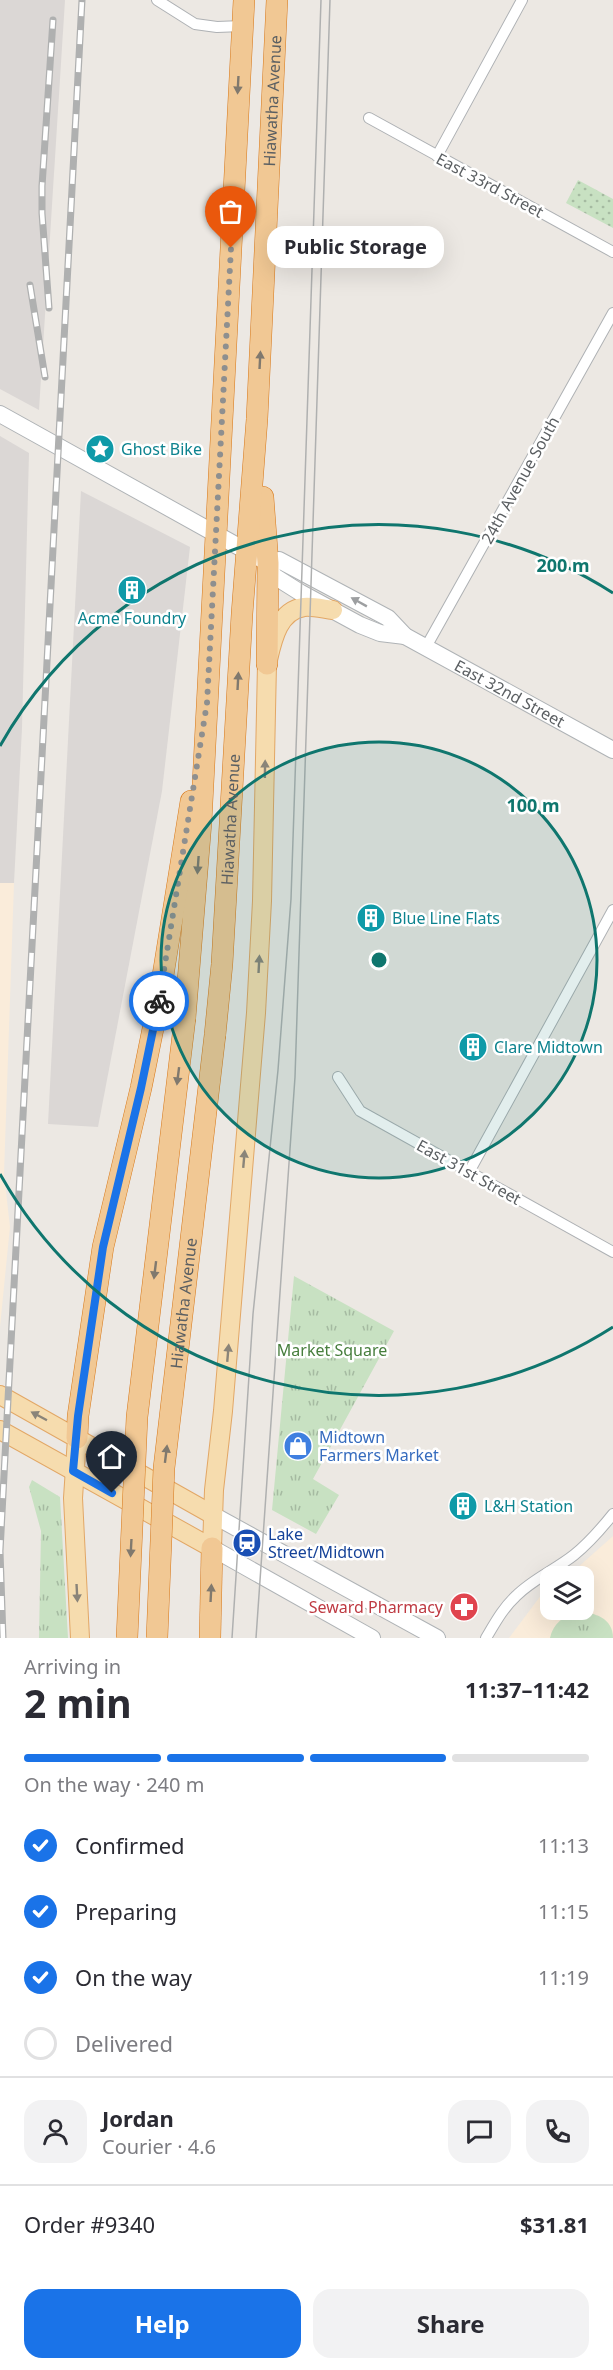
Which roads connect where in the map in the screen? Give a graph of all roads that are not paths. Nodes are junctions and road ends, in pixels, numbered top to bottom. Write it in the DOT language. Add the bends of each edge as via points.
graph roads {
  1 [pos="157,0"];
  2 [pos="244,0"];
  3 [pos="277,0"];
  4 [pos="522,0"];
  5 [pos="242,27"];
  6 [pos="369,118"];
  7 [pos="437,156"];
  8 [pos="613,252"];
  9 [pos="613,313"];
  10 [pos="0,414"];
  11 [pos="257,418"];
  12 [pos="217,534"];
  13 [pos="247,550"];
  14 [pos="268,563"];
  15 [pos="333,610"];
  16 [pos="405,636"];
  17 [pos="426,647"];
  18 [pos="267,664"];
  19 [pos="207,703"];
  20 [pos="613,750"];
  21 [pos="613,910"];
  22 [pos="338,1077"];
  23 [pos="469,1172"];
  24 [pos="613,1252"];
  25 [pos="0,1395"];
  26 [pos="0,1430"];
  27 [pos="77,1438"];
  28 [pos="73,1471"];
  29 [pos="613,1514"];
  30 [pos="213,1515"];
  31 [pos="212,1548"];
  32 [pos="80,1638"];
  33 [pos="127,1638"];
  34 [pos="157,1638"];
  35 [pos="210,1638"];
  36 [pos="372,1638"];
  37 [pos="436,1638"];
  38 [pos="486,1638"];
  1 -- 5 [label="street" via="195,24"];
  2 -- 5 [label="highway, Hiawatha Avenue"];
  11 -- 3 [label="highway, Hiawatha Avenue, one-way"];
  4 -- 7 [label="street"];
  5 -- 12 [label="highway, Hiawatha Avenue, one-way"];
  6 -- 7 [label="street, East 33rd Street"];
  7 -- 8 [label="street, East 33rd Street"];
  9 -- 17 [label="street, 24th Avenue South"];
  10 -- 12 [label="street, East 32nd Street"];
  11 -- 13 [label="highway, Hiawatha Avenue"];
  11 -- 14 [label="highway"];
  12 -- 13 [label="street, East 32nd Street"];
  12 -- 19 [label="highway, Hiawatha Avenue"];
  13 -- 14 [label="street, East 32nd Street"];
  34 -- 13 [label="highway, Hiawatha Avenue, one-way, bridge" via="164,1468 222,964"];
  14 -- 15 [label="street, East 32nd Street" via="274,576"];
  16 -- 14 [label="street, East 32nd Street, one-way" via="388,618 302,571 279,560"];
  14 -- 18 [label="highway"];
  15 -- 16 [label="street, East 32nd Street" via="380,633"];
  15 -- 18 [label="main road" via="301,607 286,617 274,634"];
  16 -- 17 [label="street, East 32nd Street"];
  17 -- 20 [label="street, East 32nd Street"];
  30 -- 18 [label="main road, one-way" via="256,1013"];
  19 -- 27 [label="highway" via="160,994 103,1247"];
  19 -- 33 [label="highway, Hiawatha Avenue, one-way, bridge" via="185,1018 137,1417"];
  21 -- 23 [label="street"];
  22 -- 23 [label="street, East 31st Street" via="360,1112"];
  23 -- 24 [label="street, East 31st Street"];
  27 -- 25 [label="main road, one-way"];
  26 -- 28 [label="main road"];
  27 -- 28 [label="main road"];
  27 -- 30 [label="main road"];
  28 -- 31 [label="main road"];
  28 -- 32 [label="main road, one-way"];
  29 -- 38 [label="street" via="573,1556 515,1597"];
  30 -- 31 [label="main road"];
  30 -- 37 [label="street"];
  35 -- 31 [label="highway, one-way"];
  31 -- 36 [label="street"];
}
